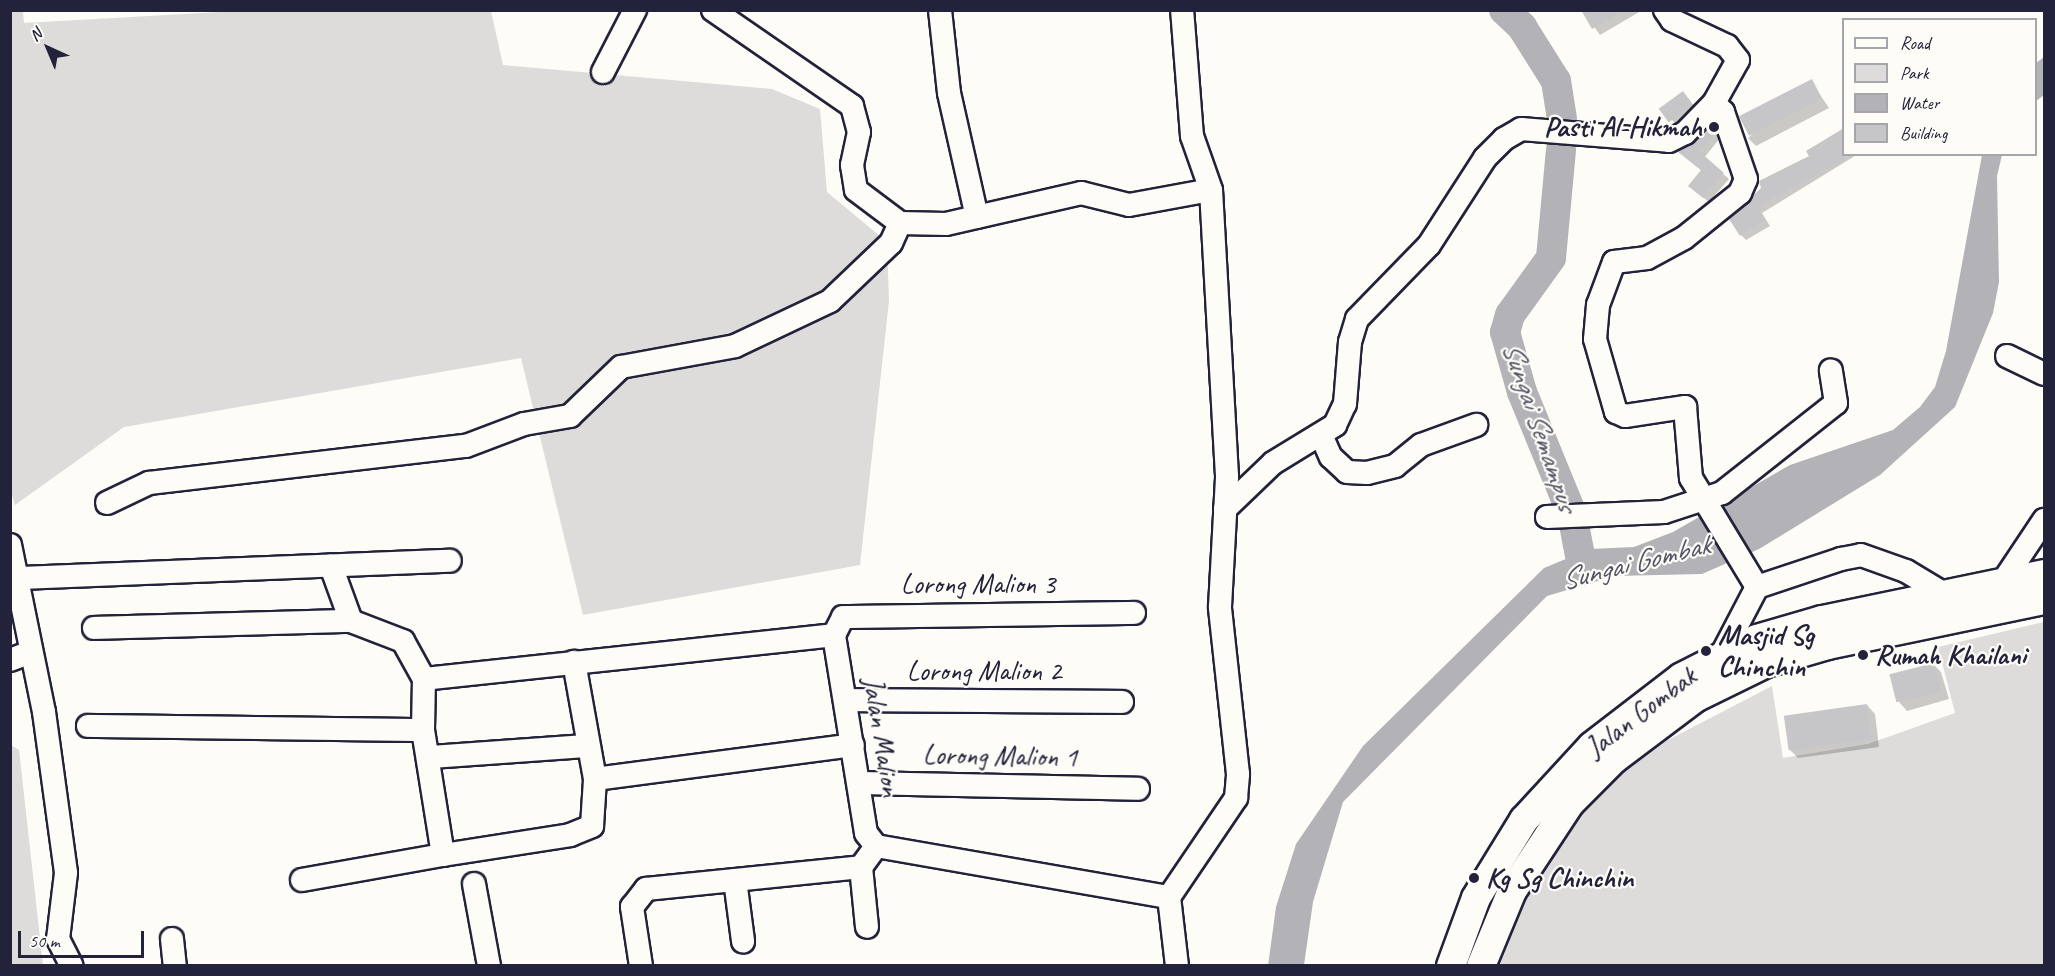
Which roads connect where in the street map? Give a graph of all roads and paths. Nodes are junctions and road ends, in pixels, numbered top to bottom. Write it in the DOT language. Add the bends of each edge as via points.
graph roads {
  1 [pos="635,10"];
  2 [pos="713,10"];
  3 [pos="940,10"];
  4 [pos="1182,10"];
  5 [pos="1671,14"];
  6 [pos="603,72"];
  7 [pos="1713,103"];
  8 [pos="1211,190"];
  9 [pos="977,217"];
  10 [pos="900,223"];
  11 [pos="2007,356"];
  12 [pos="1831,370"];
  13 [pos="2044,374"];
  14 [pos="1476,424"];
  15 [pos="1321,435"];
  16 [pos="1705,502"];
  17 [pos="107,503"];
  18 [pos="1225,509"];
  19 [pos="1553,515"];
  20 [pos="2044,520"];
  21 [pos="12,552"];
  22 [pos="450,561"];
  23 [pos="331,566"];
  24 [pos="2044,574"];
  25 [pos="20,578"];
  26 [pos="2002,583"];
  27 [pos="1757,587"];
  28 [pos="1946,595"];
  29 [pos="2044,600"];
  30 [pos="1134,613"];
  31 [pos="351,621"];
  32 [pos="94,628"];
  33 [pos="834,635"];
  34 [pos="1722,654"];
  35 [pos="21,656"];
  36 [pos="574,662"];
  37 [pos="424,679"];
  38 [pos="846,700"];
  39 [pos="1122,702"];
  40 [pos="88,726"];
  41 [pos="423,730"];
  42 [pos="853,745"];
  43 [pos="586,746"];
  44 [pos="430,757"];
  45 [pos="595,779"];
  46 [pos="860,783"];
  47 [pos="1138,789"];
  48 [pos="876,846"];
  49 [pos="443,855"];
  50 [pos="861,867"];
  51 [pos="302,880"];
  52 [pos="735,880"];
  53 [pos="474,884"];
  54 [pos="1169,897"];
  55 [pos="867,927"];
  56 [pos="172,939"];
  57 [pos="743,941"];
  58 [pos="72,966"];
  59 [pos="175,966"];
  60 [pos="489,966"];
  61 [pos="641,966"];
  62 [pos="1177,966"];
  63 [pos="1451,966"];
  64 [pos="1481,966"];
  1 -- 6 [label="street"];
  2 -- 10 [label="street" via="852,106 859,132 853,182 861,195"];
  3 -- 9 [label="street" via="949,93"];
  4 -- 8 [label="street" via="1192,136"];
  5 -- 7 [label="street" via="1727,46 1738,60"];
  7 -- 15 [label="street" via="1685,133 1669,141 1521,129 1485,158 1429,245 1357,319 1350,342 1345,404 1335,425"];
  7 -- 16 [label="street" via="1723,112 1746,179 1740,193 1684,238 1647,258 1614,262 1598,305 1595,339 1616,412 1625,416 1685,407 1691,478"];
  8 -- 9 [label="street" via="1123,205 1081,193"];
  8 -- 18 [label="street"];
  9 -- 10 [label="street" via="920,227"];
  10 -- 17 [label="street" via="891,243 830,300 735,346 621,367 570,416 524,424 466,446 149,483"];
  11 -- 13 [label="street"];
  12 -- 16 [label="street" via="1836,403 1750,473"];
  14 -- 15 [label="street" via="1421,445 1395,466 1367,473 1347,472 1331,456"];
  15 -- 18 [label="street" via="1273,463"];
  16 -- 19 [label="street" via="1664,512"];
  16 -- 27 [label="street" via="1748,565"];
  18 -- 54 [label="street" via="1220,607 1236,798"];
  20 -- 26 [label="street"];
  21 -- 25 [label="street"];
  22 -- 23 [label="street"];
  23 -- 25 [label="street"];
  23 -- 31 [label="street"];
  24 -- 26 [label="main road, Jalan Gombak"];
  25 -- 35 [label="street"];
  26 -- 28 [label="main road, Jalan Gombak"];
  27 -- 28 [label="street" via="1862,555 1906,571"];
  27 -- 34 [label="street"];
  28 -- 34 [label="main road, Jalan Gombak" via="1821,620"];
  29 -- 64 [label="main road, Jalan Gombak" via="1828,645 1766,663 1695,698 1614,759 1570,803 1512,891"];
  30 -- 33 [label="street, Lorong Malion 3" via="849,614"];
  31 -- 32 [label="street"];
  31 -- 37 [label="street" via="404,641"];
  33 -- 36 [label="street"];
  33 -- 38 [label="street, Jalan Malion"];
  34 -- 63 [label="main road, Jalan Gombak" via="1615,727 1559,778 1524,820 1476,897"];
  35 -- 58 [label="street" via="66,873 58,939"];
  36 -- 37 [label="street"];
  36 -- 43 [label="street"];
  37 -- 41 [label="street"];
  38 -- 39 [label="street, Lorong Malion 2"];
  38 -- 42 [label="street, Jalan Malion"];
  40 -- 41 [label="street"];
  41 -- 44 [label="street"];
  42 -- 45 [label="street"];
  42 -- 46 [label="street, Jalan Malion"];
  43 -- 44 [label="street"];
  43 -- 45 [label="street"];
  44 -- 49 [label="street"];
  45 -- 49 [label="street" via="592,826 570,836"];
  46 -- 47 [label="street, Lorong Malion 1"];
  46 -- 48 [label="street, Jalan Malion" via="866,833"];
  48 -- 50 [label="street"];
  48 -- 54 [label="street"];
  49 -- 51 [label="street"];
  50 -- 52 [label="street"];
  50 -- 55 [label="street"];
  52 -- 57 [label="street"];
  52 -- 61 [label="street" via="646,889 635,896"];
  53 -- 60 [label="street"];
  54 -- 62 [label="street"];
  56 -- 59 [label="street"];
}
